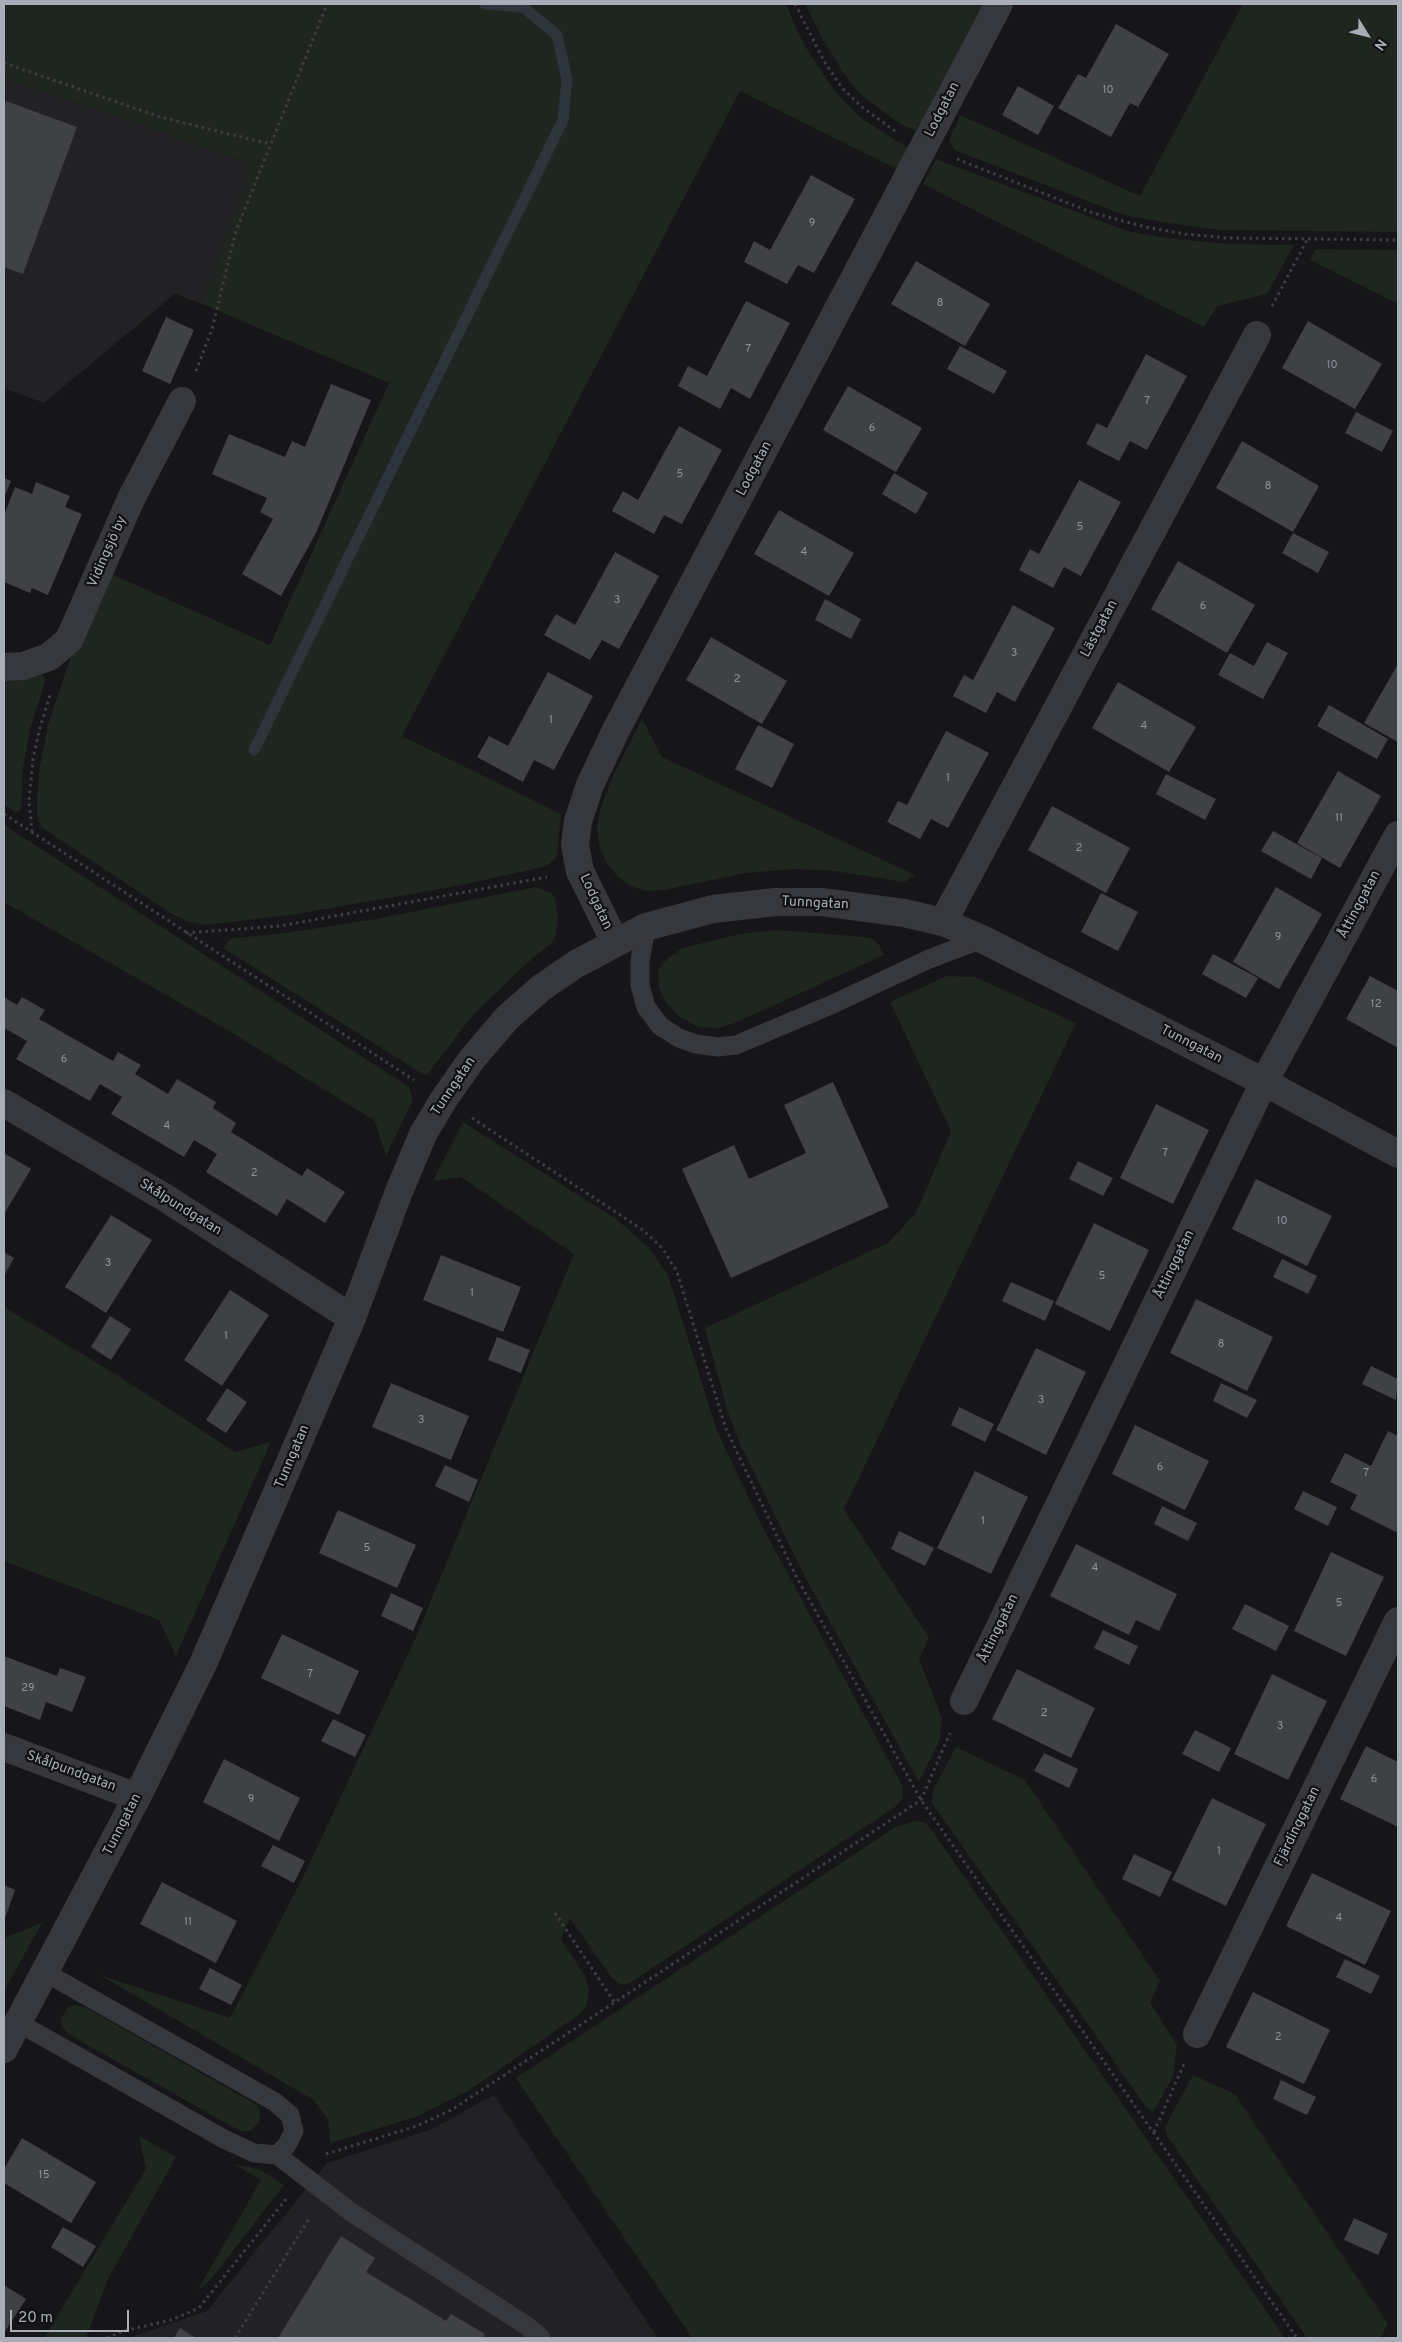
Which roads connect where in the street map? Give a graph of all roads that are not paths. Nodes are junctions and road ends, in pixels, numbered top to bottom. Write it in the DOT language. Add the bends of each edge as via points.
graph roads {
  1 [pos="999,4"];
  2 [pos="1257,335"];
  3 [pos="182,401"];
  4 [pos="4,667"];
  5 [pos="1398,835"];
  6 [pos="943,922"];
  7 [pos="646,927"];
  8 [pos="982,939"];
  9 [pos="615,942"];
  10 [pos="1264,1082"];
  11 [pos="4,1103"];
  12 [pos="1398,1154"];
  13 [pos="352,1318"];
  14 [pos="1398,1621"];
  15 [pos="964,1701"];
  16 [pos="4,1747"];
  17 [pos="137,1797"];
  18 [pos="46,1973"];
  19 [pos="19,2023"];
  20 [pos="1198,2034"];
  21 [pos="4,2049"];
  22 [pos="277,2155"];
  23 [pos="541,2338"];
  1 -- 9 [label="street, Lodgatan" via="590,785 578,821 575,845 580,871"];
  2 -- 6 [label="street, Lästgatan"];
  3 -- 4 [label="street, Vidingsjö by" via="131,498 69,640 49,657 23,666"];
  5 -- 10 [label="street, Åttinggatan"];
  6 -- 7 [label="street, Tunngatan" via="822,902 775,902 713,909"];
  6 -- 8 [label="street, Tunngatan"];
  7 -- 8 [label="lane" via="640,961 640,985 646,1006 660,1026 679,1038 718,1047 736,1044 833,1004 929,958"];
  7 -- 9 [label="street, Tunngatan"];
  8 -- 10 [label="street, Tunngatan"];
  9 -- 13 [label="street, Tunngatan" via="541,988 507,1018 472,1058 423,1134"];
  10 -- 12 [label="street, Tunngatan"];
  10 -- 15 [label="street, Åttinggatan"];
  11 -- 13 [label="street, Skålpundgatan" via="164,1197"];
  13 -- 17 [label="street, Tunngatan" via="203,1664"];
  14 -- 20 [label="street, Fjärdinggatan"];
  16 -- 17 [label="street, Skålpundgatan"];
  17 -- 18 [label="street, Tunngatan"];
  18 -- 19 [label="street, Tunngatan"];
  18 -- 22 [label="lane" via="276,2102 290,2115 294,2131"];
  19 -- 21 [label="street, Tunngatan"];
  19 -- 22 [label="lane" via="224,2139 254,2153"];
  22 -- 23 [label="lane" via="324,2193"];
}
